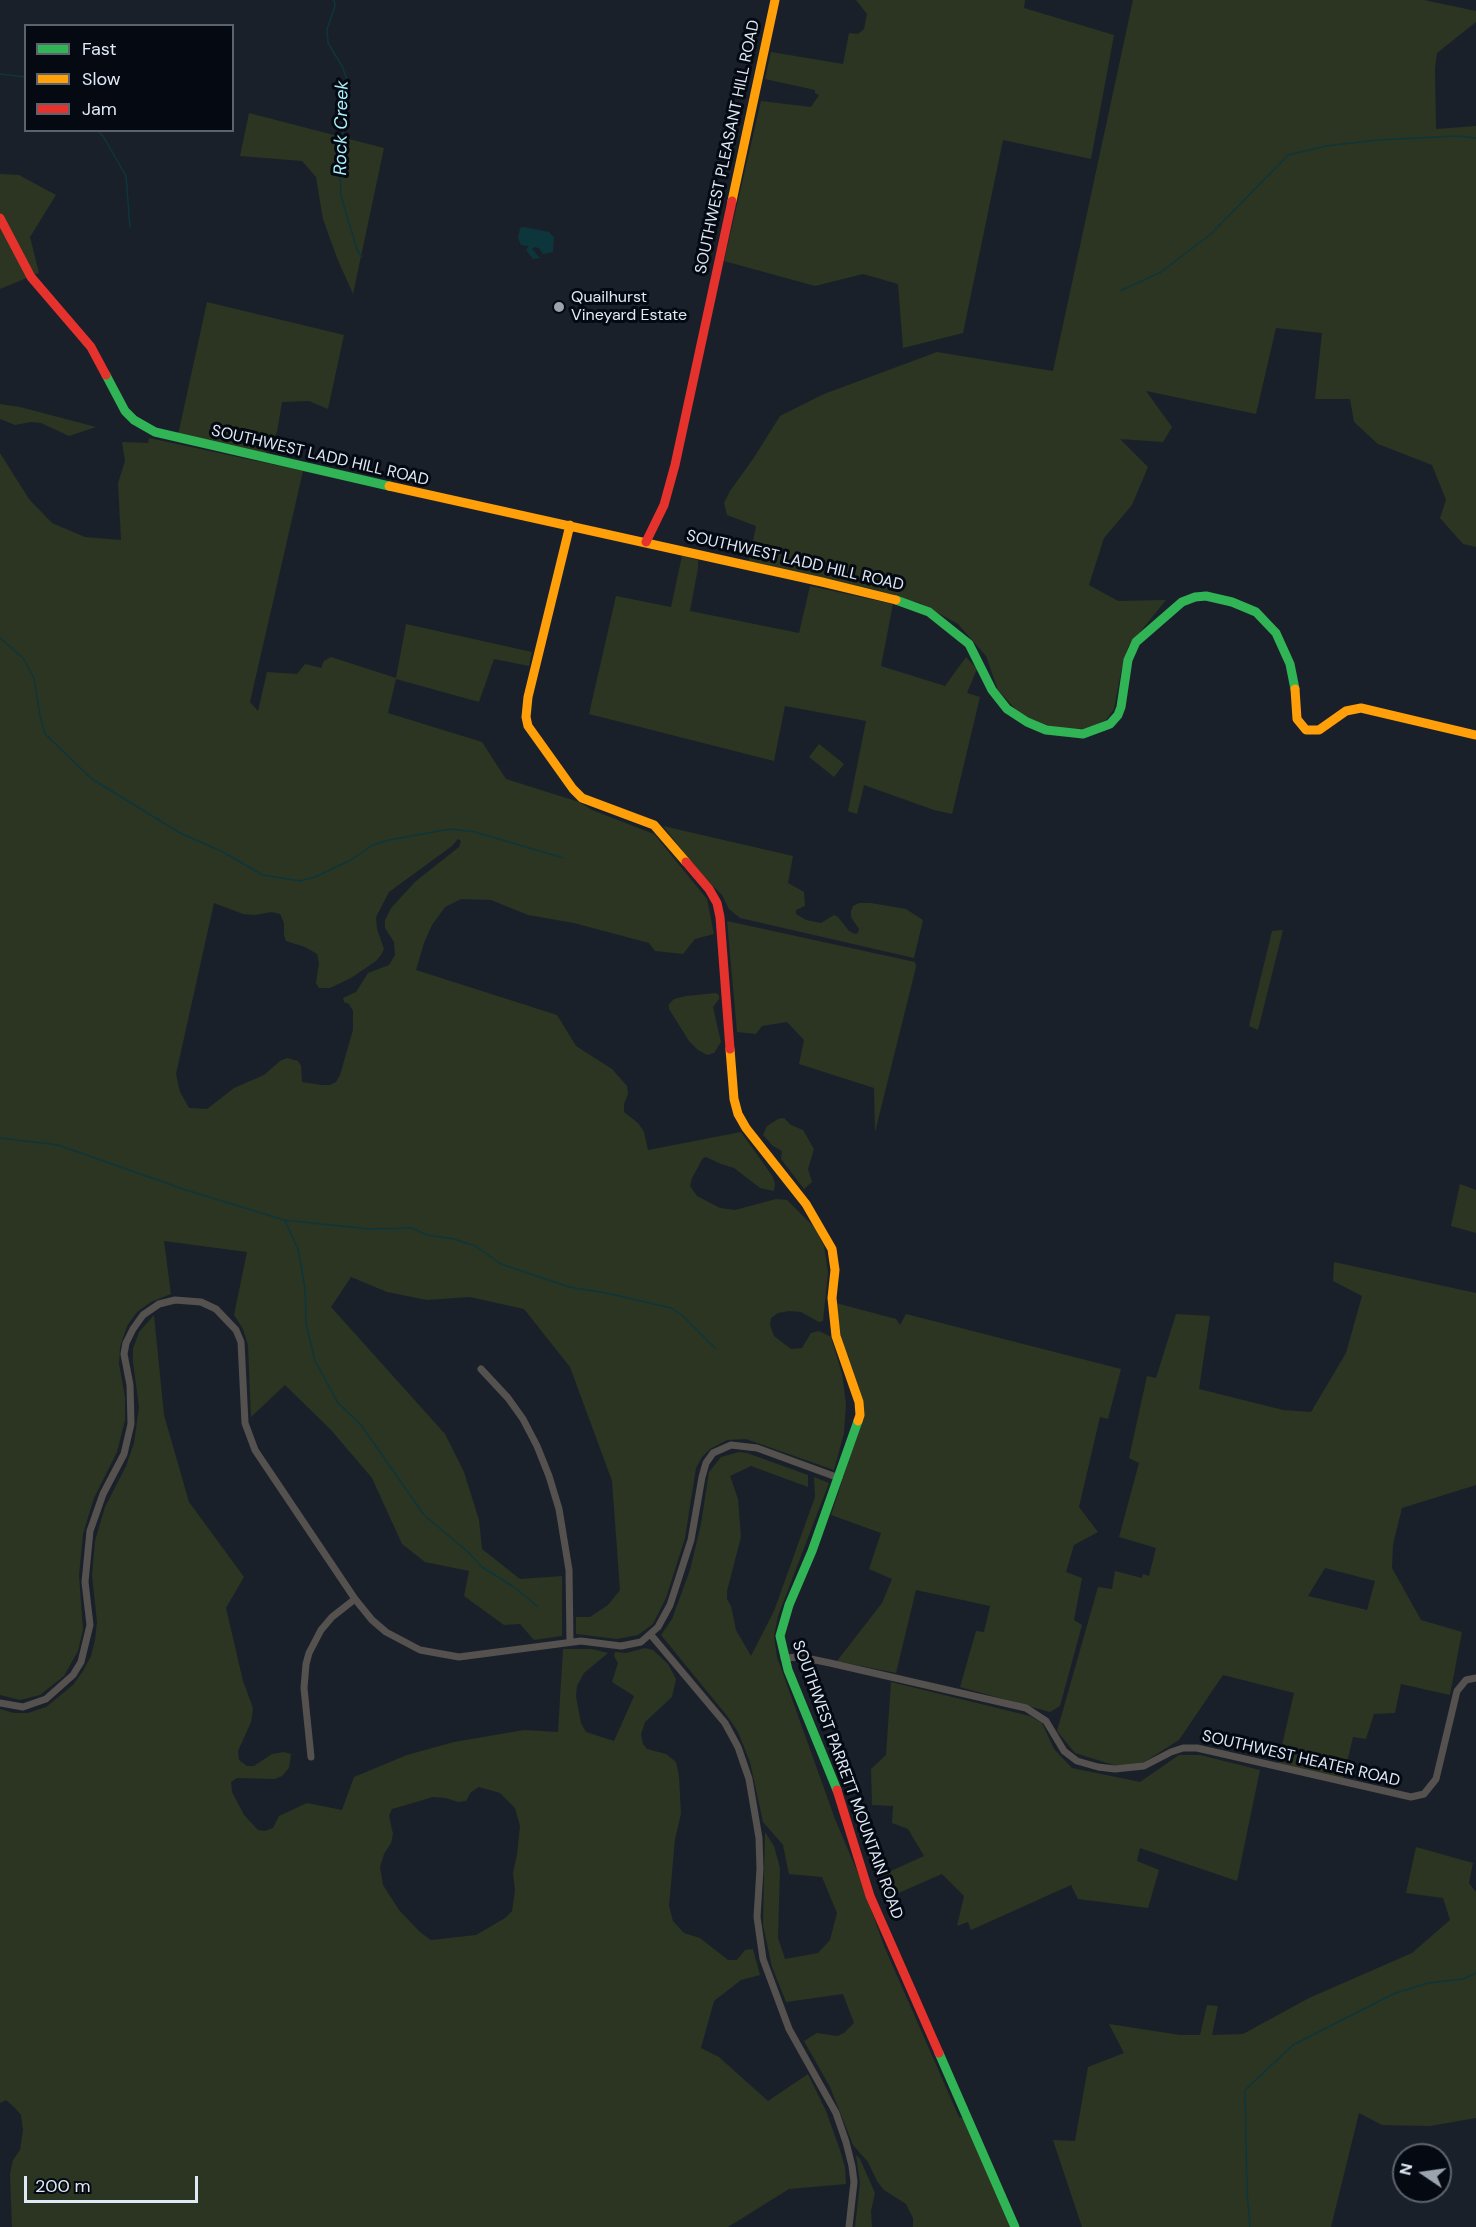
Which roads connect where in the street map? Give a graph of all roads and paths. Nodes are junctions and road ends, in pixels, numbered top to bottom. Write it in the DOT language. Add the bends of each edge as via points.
graph roads {
  1 [pos="775,0"];
  2 [pos="0,218"];
  3 [pos="570,525"];
  4 [pos="646,542"];
  5 [pos="1476,735"];
  6 [pos="481,1369"];
  7 [pos="839,1478"];
  8 [pos="355,1599"];
  9 [pos="651,1635"];
  10 [pos="570,1642"];
  11 [pos="784,1658"];
  12 [pos="1476,1678"];
  13 [pos="0,1703"];
  14 [pos="311,1757"];
  15 [pos="849,2227"];
  16 [pos="1015,2227"];
  1 -- 4 [label="street, SOUTHWEST PLEASANT HILL ROAD" via="675,465 664,505"];
  2 -- 3 [label="street, SOUTHWEST LADD HILL ROAD" via="34,282 89,345 128,414 150,430"];
  3 -- 4 [label="street, SOUTHWEST LADD HILL ROAD"];
  3 -- 7 [label="street, SOUTHWEST PARRETT MOUNTAIN ROAD" via="528,697 528,726 582,798 654,825 717,903 738,1114 806,1204 832,1249 836,1336 860,1415"];
  4 -- 5 [label="street, SOUTHWEST LADD HILL ROAD" via="920,607 969,644 992,690 1007,709 1046,730 1087,733 1110,724 1121,707 1134,645 1182,602 1206,596 1256,612 1276,633 1290,664 1296,717 1306,730 1319,730 1346,711 1361,708"];
  6 -- 10 [label="street" via="523,1419 549,1476 569,1570"];
  7 -- 9 [label="street" via="757,1448 731,1445 713,1454 702,1477 682,1571 663,1620"];
  7 -- 11 [label="street, SOUTHWEST PARRETT MOUNTAIN ROAD" via="783,1622 780,1636"];
  8 -- 10 [label="street" via="386,1632 439,1655 472,1656"];
  8 -- 13 [label="street" via="255,1450 245,1423 242,1352 236,1330 216,1309 201,1302 175,1300 159,1304 143,1316 126,1343 131,1424 124,1454 103,1494 90,1531 85,1582 90,1625 81,1662 73,1675 46,1699 23,1707"];
  8 -- 14 [label="street" via="332,1617 309,1653 304,1688"];
  9 -- 10 [label="street" via="641,1642 621,1646"];
  9 -- 15 [label="street" via="725,1723 749,1779 759,1838 757,1917 763,1959 789,2029 836,2113 846,2142 854,2182"];
  11 -- 12 [label="street, SOUTHWEST HEATER ROAD" via="801,1657 842,1665 1026,1708 1046,1721 1065,1751 1077,1761 1098,1767 1144,1766 1183,1748 1197,1749 1411,1797 1424,1794 1436,1779 1457,1691 1466,1680"];
  11 -- 16 [label="street, SOUTHWEST PARRETT MOUNTAIN ROAD" via="843,1806 870,1896"];
}
